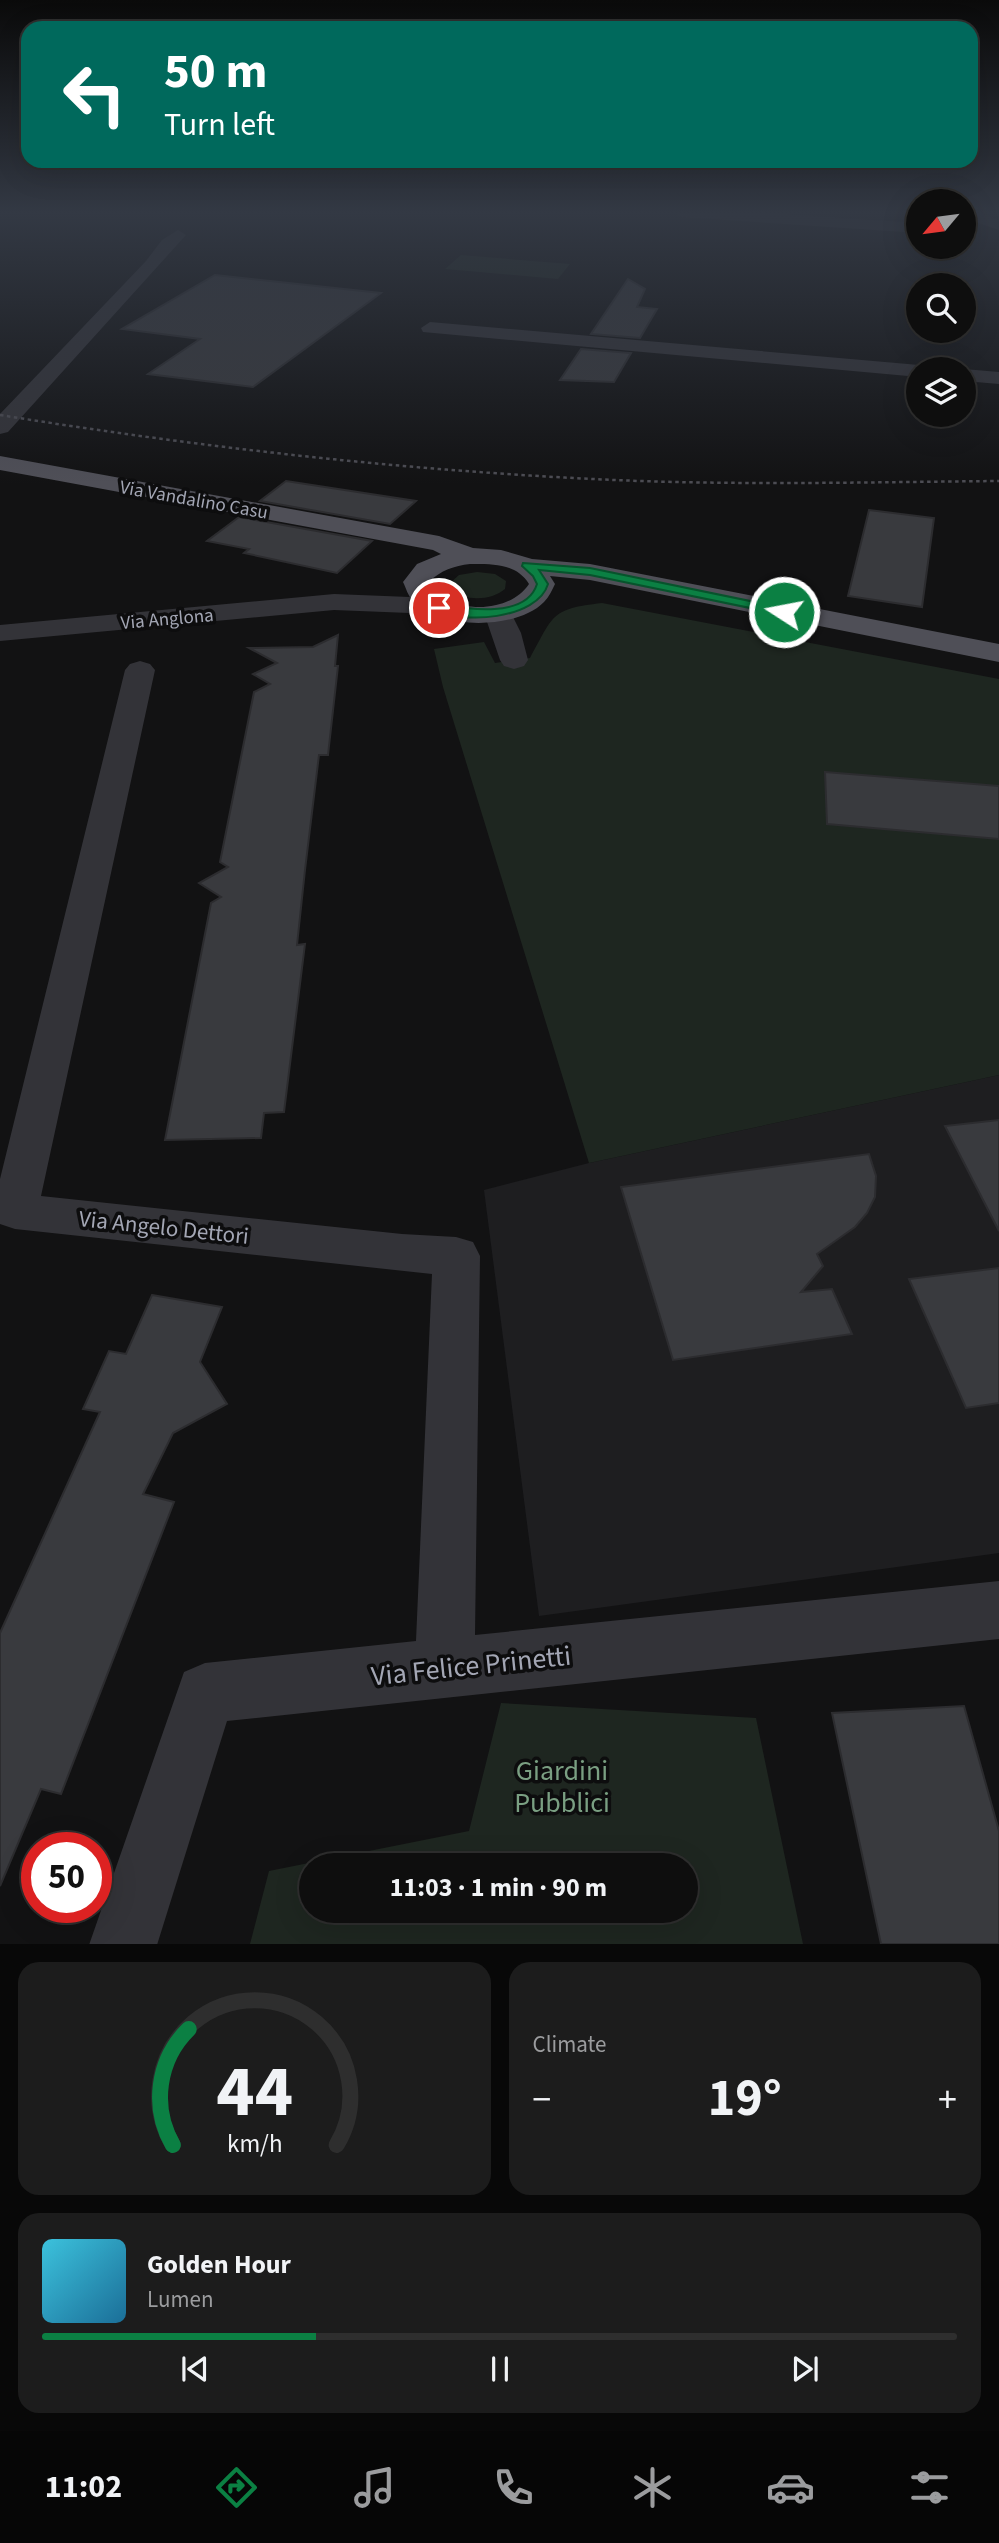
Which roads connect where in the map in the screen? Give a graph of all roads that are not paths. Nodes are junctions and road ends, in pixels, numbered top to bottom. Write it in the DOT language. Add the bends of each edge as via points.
graph roads {
  1 [pos="116,303"];
  2 [pos="430,328"];
  3 [pos="906,370"];
  4 [pos="976,376"];
  5 [pos="999,378"];
  6 [pos="0,426"];
  7 [pos="0,463"];
  8 [pos="388,535"];
  9 [pos="470,556"];
  10 [pos="527,566"];
  11 [pos="423,575"];
  12 [pos="650,586"];
  13 [pos="534,598"];
  14 [pos="334,602"];
  15 [pos="435,606"];
  16 [pos="498,613"];
  17 [pos="0,633"];
  18 [pos="999,653"];
  19 [pos="514,660"];
  20 [pos="140,670"];
  21 [pos="7,1218"];
  22 [pos="999,1610"];
  23 [pos="444,1668"];
  24 [pos="123,1944"];
  1 -- 6 [label="street"];
  2 -- 3 [label="street"];
  4 -- 5 [label="street"];
  7 -- 8 [label="main road, Via Vandalino Casu"];
  8 -- 9 [label="main road, Via Vandalino Casu" via="439,544"];
  8 -- 11 [label="main road, Via Vandalino Casu"];
  9 -- 10 [label="main road" via="511,559"];
  9 -- 11 [label="main road" via="450,559"];
  10 -- 12 [label="main road" via="590,572"];
  10 -- 13 [label="main road" via="542,584"];
  11 -- 14 [label="street, Via Anglona"];
  11 -- 15 [label="main road, Via Vandalino Casu" via="418,592"];
  12 -- 13 [label="main road" via="580,586"];
  12 -- 18 [label="main road"];
  13 -- 16 [label="main road"];
  14 -- 15 [label="street, Via Anglona"];
  14 -- 17 [label="street, Via Anglona"];
  15 -- 16 [label="main road" via="457,612"];
  16 -- 19 [label="street"];
  20 -- 21 [label="street, Via Angelo Dettori"];
  21 -- 23 [label="street, Via Angelo Dettori" via="456,1256"];
  22 -- 23 [label="street, Via Felice Prinetti"];
  23 -- 24 [label="street, Via Felice Prinetti" via="205,1693"];
}
